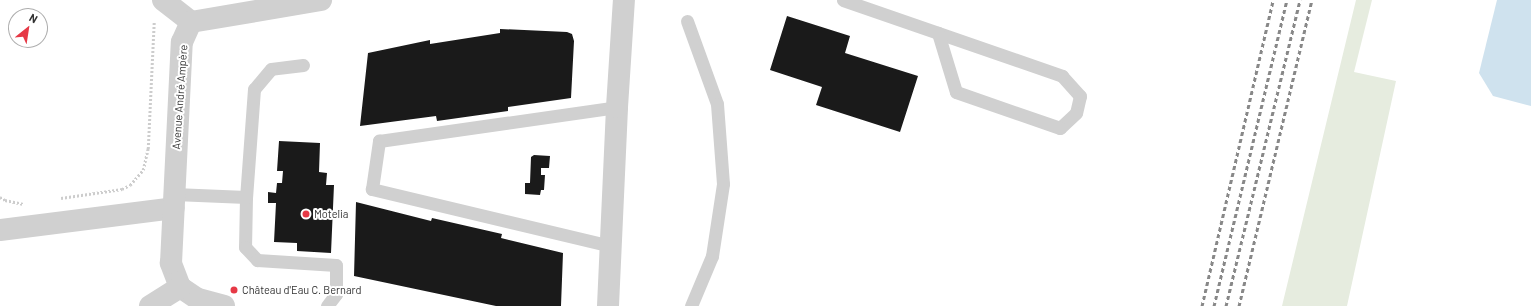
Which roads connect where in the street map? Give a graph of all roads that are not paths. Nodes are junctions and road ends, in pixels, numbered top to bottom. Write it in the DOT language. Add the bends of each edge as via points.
graph roads {
  1 [pos="317,0"];
  2 [pos="624,0"];
  3 [pos="843,0"];
  4 [pos="165,1"];
  5 [pos="687,21"];
  6 [pos="191,22"];
  7 [pos="938,33"];
  8 [pos="303,65"];
  9 [pos="617,107"];
  10 [pos="246,197"];
  11 [pos="174,201"];
  12 [pos="0,230"];
  13 [pos="611,246"];
  14 [pos="180,287"];
  15 [pos="150,306"];
  16 [pos="223,306"];
  17 [pos="327,306"];
  18 [pos="608,306"];
  19 [pos="691,306"];
  1 -- 6 [label="street"];
  2 -- 9 [label="street"];
  3 -- 7 [label="lane"];
  4 -- 6 [label="street"];
  5 -- 19 [label="lane" via="717,104 723,184 712,256"];
  6 -- 11 [label="street, Avenue André Ampère" via="182,42"];
  7 -- 7 [label="lane" via="956,92 1060,128 1076,113 1080,96 1062,76"];
  8 -- 10 [label="lane" via="271,69 254,89"];
  9 -- 13 [label="street"];
  9 -- 13 [label="lane" via="379,141 372,189"];
  10 -- 11 [label="lane"];
  10 -- 17 [label="lane" via="245,247 256,260 336,265 336,294"];
  11 -- 12 [label="street"];
  11 -- 14 [label="street, Avenue André Ampère" via="171,263"];
  13 -- 18 [label="street"];
  14 -- 15 [label="street"];
  14 -- 16 [label="street" via="198,299"];
}
